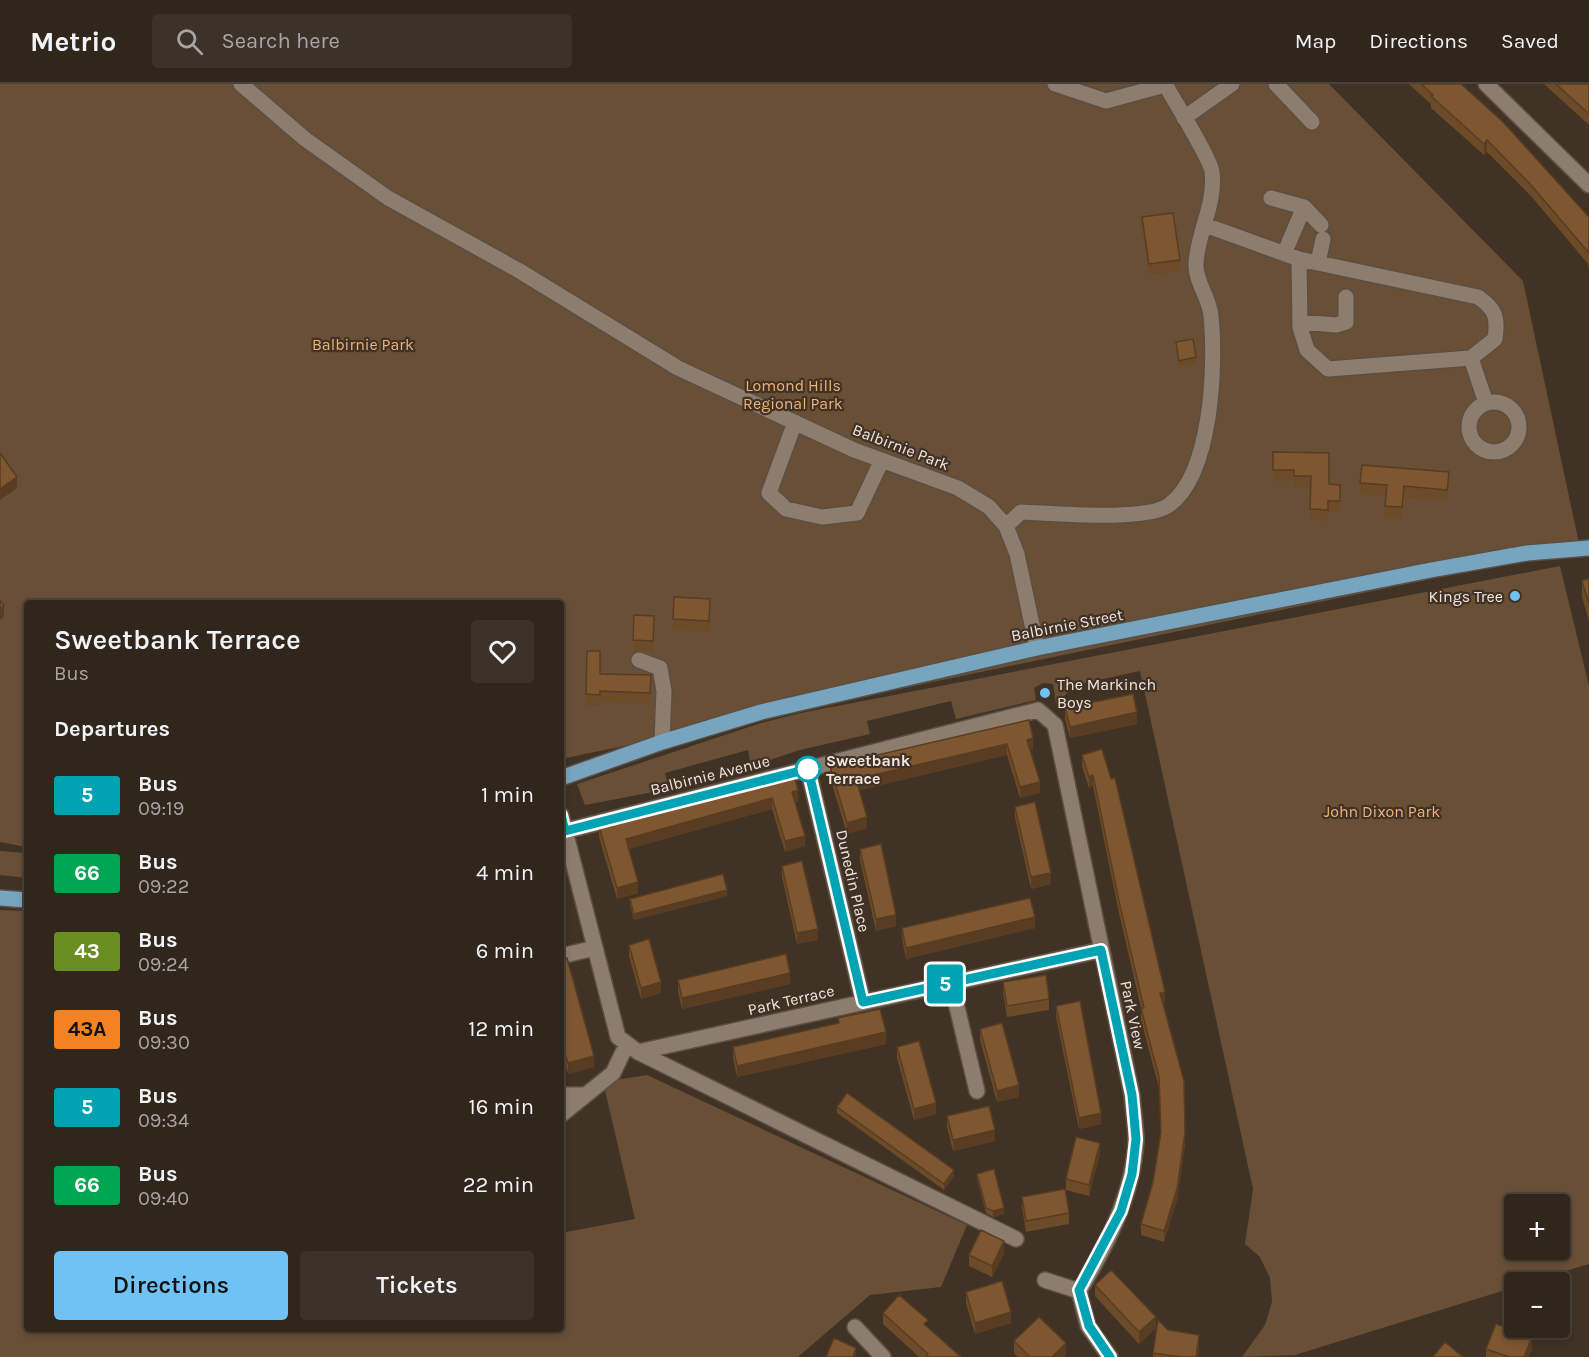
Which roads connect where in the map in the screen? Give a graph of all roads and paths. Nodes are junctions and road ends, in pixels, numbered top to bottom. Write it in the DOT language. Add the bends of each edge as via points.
graph roads {
  1 [pos="241,84"];
  2 [pos="1055,84"];
  3 [pos="1165,84"];
  4 [pos="1232,84"];
  5 [pos="1276,84"];
  6 [pos="1486,84"];
  7 [pos="1184,118"];
  8 [pos="1312,122"];
  9 [pos="1589,185"];
  10 [pos="1271,198"];
  11 [pos="1304,207"];
  12 [pos="1205,225"];
  13 [pos="1284,254"];
  14 [pos="1299,259"];
  15 [pos="1318,263"];
  16 [pos="1346,297"];
  17 [pos="1300,322"];
  18 [pos="1471,358"];
  19 [pos="1485,403"];
  20 [pos="795,422"];
  21 [pos="882,460"];
  22 [pos="1006,526"];
  23 [pos="1589,548"];
  24 [pos="1037,648"];
  25 [pos="639,660"];
  26 [pos="1038,710"];
  27 [pos="662,742"];
  28 [pos="808,769"];
  29 [pos="564,777"];
  30 [pos="564,827"];
  31 [pos="565,831"];
  32 [pos="0,898"];
  33 [pos="24,900"];
  34 [pos="595,948"];
  35 [pos="1101,950"];
  36 [pos="564,955"];
  37 [pos="951,982"];
  38 [pos="863,1002"];
  39 [pos="632,1048"];
  40 [pos="977,1090"];
  41 [pos="564,1095"];
  42 [pos="585,1095"];
  43 [pos="564,1112"];
  44 [pos="1016,1239"];
  45 [pos="1045,1280"];
  46 [pos="1079,1290"];
  47 [pos="855,1328"];
  48 [pos="883,1357"];
  49 [pos="1110,1357"];
  1 -- 20 [label="street, Balbirnie Park" via="305,139 388,198 518,270 678,368"];
  2 -- 3 [label="street" via="1106,101"];
  3 -- 7 [label="street"];
  4 -- 7 [label="street"];
  5 -- 8 [label="street"];
  6 -- 9 [label="street"];
  7 -- 12 [label="street" via="1212,170"];
  10 -- 11 [label="street"];
  11 -- 13 [label="street"];
  11 -- 15 [label="street" via="1322,232"];
  12 -- 13 [label="street"];
  12 -- 22 [label="street" via="1198,239 1196,268 1212,317 1210,407 1202,448 1183,491 1168,507 1129,515 1021,512"];
  13 -- 14 [label="street"];
  14 -- 15 [label="street"];
  14 -- 17 [label="street"];
  15 -- 18 [label="street" via="1478,297 1491,306 1498,319 1495,339"];
  16 -- 17 [label="street" via="1346,322"];
  17 -- 18 [label="street" via="1307,351 1328,369"];
  18 -- 19 [label="street"];
  20 -- 21 [label="street, Balbirnie Park"];
  20 -- 21 [label="street" via="769,493 786,510 822,517 856,513"];
  21 -- 22 [label="street, Balbirnie Park" via="958,488 989,507"];
  22 -- 24 [label="street, Balbirnie Park" via="1017,554"];
  23 -- 24 [label="main road, Balbirnie Street" via="1527,553 1431,570"];
  24 -- 27 [label="main road, Balbirnie Street" via="761,712"];
  25 -- 27 [label="street" via="660,668 664,691"];
  26 -- 28 [label="street, Balbirnie Avenue"];
  26 -- 35 [label="street, Park View" via="1055,725"];
  27 -- 29 [label="main road, Balbirnie Street"];
  28 -- 31 [label="street, Balbirnie Avenue"];
  28 -- 38 [label="street, Dunedin Place"];
  30 -- 31 [label="street"];
  31 -- 34 [label="street"];
  32 -- 33 [label="main road"];
  34 -- 36 [label="street"];
  34 -- 39 [label="street" via="618,1037"];
  35 -- 37 [label="street, Park Terrace"];
  35 -- 46 [label="street, Park View" via="1132,1095 1136,1139 1132,1174 1121,1211"];
  37 -- 38 [label="street, Park Terrace"];
  37 -- 40 [label="street"];
  38 -- 39 [label="street, Park Terrace"];
  39 -- 42 [label="street" via="613,1073"];
  39 -- 44 [label="street"];
  41 -- 42 [label="street"];
  42 -- 43 [label="street"];
  45 -- 46 [label="street"];
  46 -- 49 [label="street" via="1089,1326"];
  47 -- 48 [label="street"];
}
